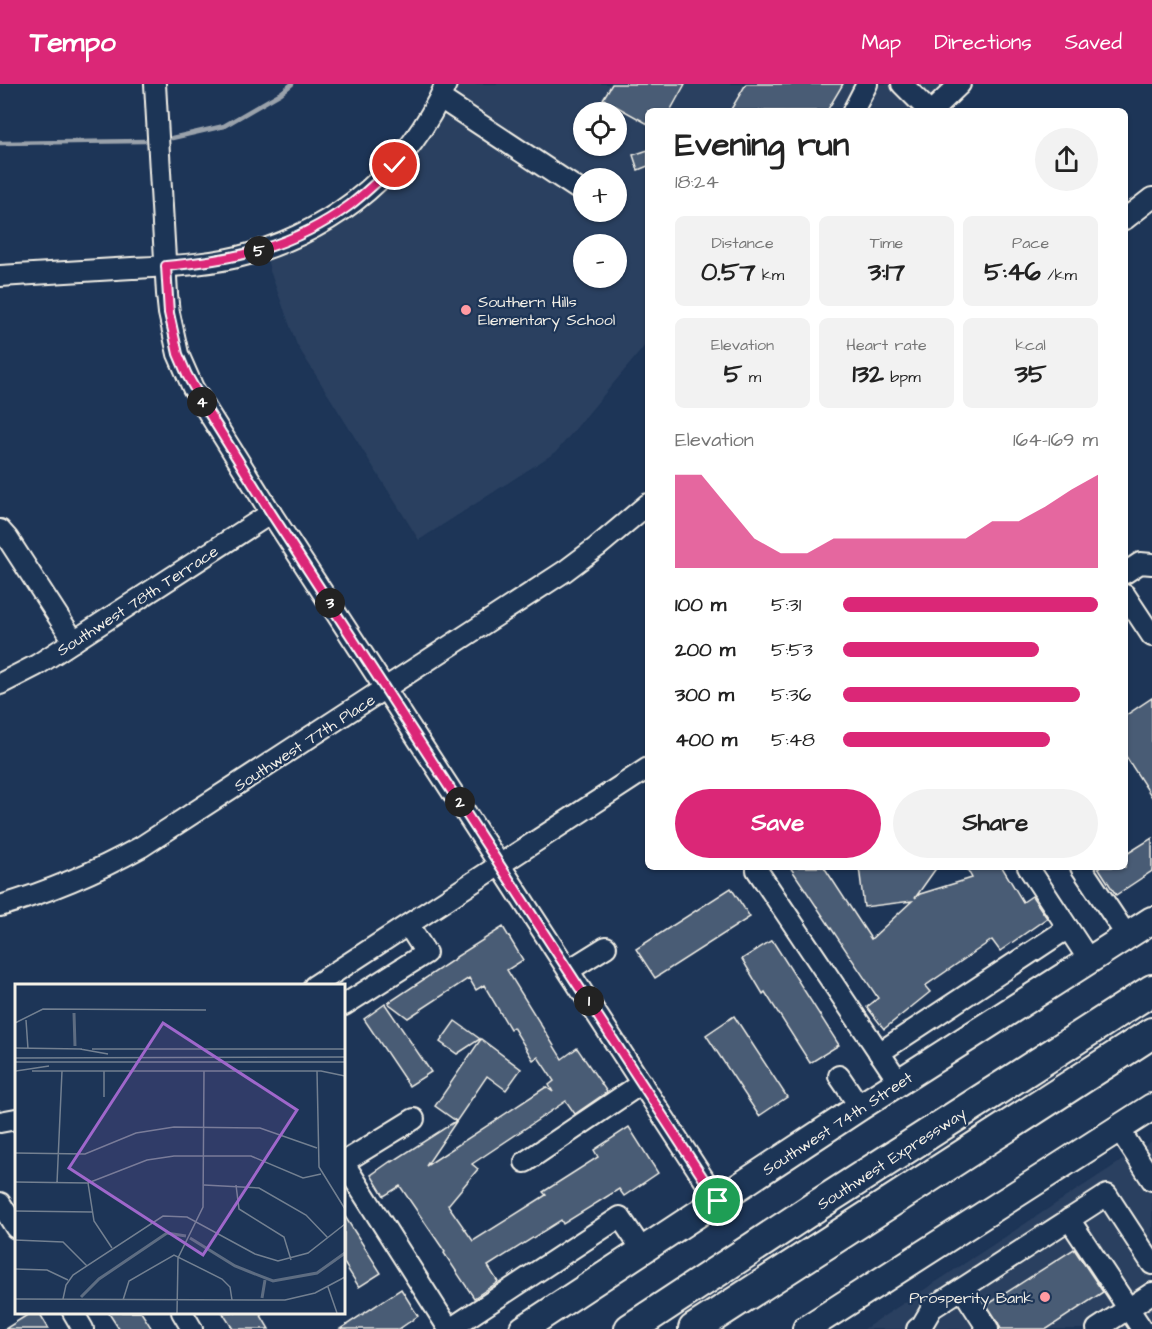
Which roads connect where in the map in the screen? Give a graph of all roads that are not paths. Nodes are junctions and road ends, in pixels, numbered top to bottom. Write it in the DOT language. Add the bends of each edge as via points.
graph roads {
  1 [pos="155,84"];
  2 [pos="867,84"];
  3 [pos="902,84"];
  4 [pos="960,84"];
  5 [pos="443,91"];
  6 [pos="855,108"];
  7 [pos="928,108"];
  8 [pos="934,108"];
  9 [pos="573,185"];
  10 [pos="1152,198"];
  11 [pos="1128,217"];
  12 [pos="166,266"];
  13 [pos="0,276"];
  14 [pos="645,507"];
  15 [pos="271,513"];
  16 [pos="0,530"];
  17 [pos="1152,564"];
  18 [pos="1128,571"];
  19 [pos="1128,600"];
  20 [pos="1152,636"];
  21 [pos="74,640"];
  22 [pos="0,684"];
  23 [pos="386,688"];
  24 [pos="645,770"];
  25 [pos="501,864"];
  26 [pos="757,870"];
  27 [pos="1030,870"];
  28 [pos="1083,870"];
  29 [pos="0,906"];
  30 [pos="1152,920"];
  31 [pos="408,924"];
  32 [pos="1068,928"];
  33 [pos="1127,936"];
  34 [pos="606,947"];
  35 [pos="1089,960"];
  36 [pos="569,970"];
  37 [pos="317,984"];
  38 [pos="1152,990"];
  39 [pos="345,1004"];
  40 [pos="1152,1034"];
  41 [pos="879,1053"];
  42 [pos="839,1076"];
  43 [pos="899,1082"];
  44 [pos="642,1083"];
  45 [pos="860,1107"];
  46 [pos="1152,1107"];
  47 [pos="15,1119"];
  48 [pos="414,1119"];
  49 [pos="0,1122"];
  50 [pos="1119,1129"];
  51 [pos="345,1161"];
  52 [pos="525,1162"];
  53 [pos="345,1167"];
  54 [pos="1152,1180"];
  55 [pos="718,1201"];
  56 [pos="0,1203"];
  57 [pos="1069,1219"];
  58 [pos="15,1226"];
  59 [pos="643,1251"];
  60 [pos="1152,1264"];
  61 [pos="962,1289"];
  62 [pos="1152,1293"];
  63 [pos="1128,1308"];
  64 [pos="74,1314"];
  65 [pos="183,1314"];
  66 [pos="927,1325"];
  67 [pos="83,1329"];
  68 [pos="192,1329"];
  69 [pos="450,1329"];
  70 [pos="523,1329"];
  71 [pos="630,1329"];
  72 [pos="694,1329"];
  73 [pos="806,1329"];
  74 [pos="988,1329"];
  75 [pos="1097,1329"];
  76 [pos="1142,1329"];
  1 -- 12 [label="street"];
  2 -- 6 [label="street"];
  3 -- 7 [label="street"];
  4 -- 8 [label="street"];
  5 -- 9 [label="street"];
  5 -- 12 [label="street" via="395,165 329,219 247,254"];
  10 -- 11 [label="street"];
  12 -- 13 [label="street"];
  12 -- 15 [label="street" via="169,313 178,354 207,410"];
  14 -- 23 [label="street, Southwest 77th Place" via="565,571"];
  15 -- 21 [label="street, Southwest 78th Terrace"];
  15 -- 23 [label="street"];
  16 -- 21 [label="street"];
  17 -- 18 [label="street" via="1140,563"];
  19 -- 20 [label="street"];
  21 -- 22 [label="street, Southwest 78th Terrace"];
  23 -- 25 [label="street"];
  23 -- 29 [label="street, Southwest 77th Place" via="122,858 60,887"];
  24 -- 25 [label="street"];
  25 -- 31 [label="street"];
  25 -- 36 [label="street"];
  26 -- 41 [label="street"];
  27 -- 32 [label="street"];
  28 -- 33 [label="street"];
  30 -- 33 [label="main road, Southwest 74th Street"];
  31 -- 37 [label="street"];
  31 -- 39 [label="street" via="426,953"];
  32 -- 35 [label="street"];
  32 -- 41 [label="street"];
  33 -- 35 [label="main road, Southwest 74th Street"];
  34 -- 36 [label="street"];
  35 -- 43 [label="main road, Southwest 74th Street"];
  36 -- 44 [label="street"];
  38 -- 71 [label="highway, Southwest Expressway"];
  40 -- 72 [label="highway"];
  41 -- 43 [label="street"];
  42 -- 45 [label="street"];
  43 -- 45 [label="main road, Southwest 74th Street"];
  44 -- 52 [label="street"];
  44 -- 55 [label="street"];
  45 -- 55 [label="main road, Southwest 74th Street"];
  46 -- 50 [label="main road"];
  47 -- 49 [label="street"];
  48 -- 51 [label="street"];
  50 -- 54 [label="street"];
  50 -- 73 [label="main road"];
  53 -- 69 [label="street"];
  55 -- 59 [label="main road, Southwest 74th Street"];
  56 -- 58 [label="street"];
  57 -- 60 [label="street" via="1107,1195"];
  57 -- 61 [label="street"];
  57 -- 63 [label="street"];
  59 -- 69 [label="street" via="620,1217"];
  59 -- 70 [label="main road, Southwest 74th Street"];
  61 -- 66 [label="street" via="932,1308"];
  61 -- 74 [label="street"];
  62 -- 63 [label="street"];
  63 -- 75 [label="street"];
  63 -- 76 [label="street"];
  64 -- 67 [label="street"];
  65 -- 68 [label="street"];
}
